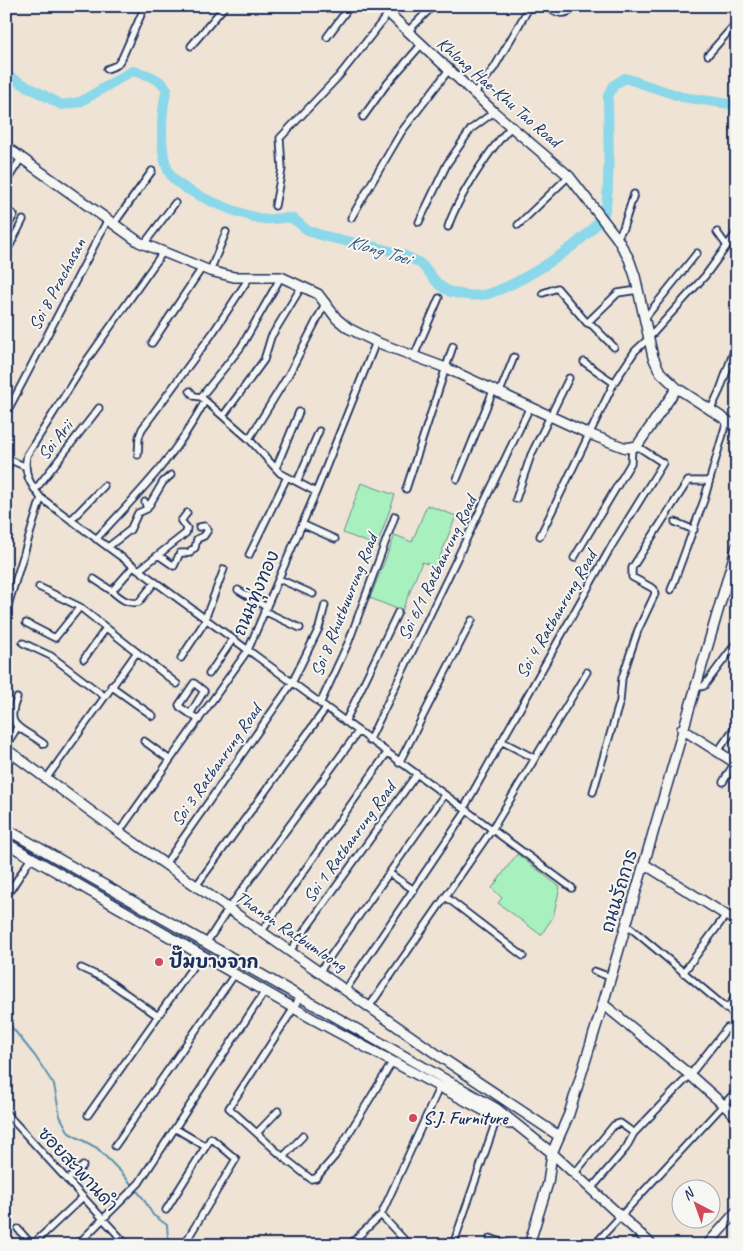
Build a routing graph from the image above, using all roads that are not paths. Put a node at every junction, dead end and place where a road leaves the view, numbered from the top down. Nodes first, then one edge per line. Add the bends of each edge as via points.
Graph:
1 (145, 6) edge
2 (225, 6) edge
3 (350, 6) edge
4 (381, 6) edge
5 (433, 6) edge
6 (530, 6) edge
7 (544, 6) edge
8 (576, 6) edge
9 (388, 14) junction
10 (737, 22) edge
11 (407, 32) junction
12 (327, 37) dead end
13 (421, 45) junction
14 (190, 46) dead end
15 (708, 55) dead end
16 (108, 69) dead end
17 (448, 71) junction
18 (474, 94) junction
19 (494, 112) junction
20 (363, 117) dead end
21 (512, 126) junction
22 (6, 147) edge
23 (22, 157) junction
24 (152, 170) dead end
25 (569, 176) junction
26 (6, 182) edge
27 (634, 194) dead end
28 (174, 203) dead end
29 (275, 206) dead end
30 (6, 209) edge
31 (351, 218) dead end
32 (23, 220) dead end
33 (419, 222) dead end
34 (110, 223) junction
35 (518, 225) dead end
36 (448, 227) dead end
37 (6, 229) edge
38 (226, 232) dead end
39 (717, 232) dead end
40 (737, 232) edge
41 (617, 238) junction
42 (144, 244) junction
43 (727, 246) junction
44 (6, 252) edge
45 (162, 252) junction
46 (697, 253) dead end
47 (206, 270) junction
48 (281, 277) junction
49 (249, 278) junction
50 (302, 286) junction
51 (638, 290) junction
52 (543, 292) dead end
53 (439, 298) dead end
54 (326, 302) junction
55 (645, 318) junction
56 (587, 323) junction
57 (648, 339) junction
58 (376, 342) junction
59 (737, 342) edge
60 (152, 343) dead end
61 (453, 346) dead end
62 (614, 347) dead end
63 (414, 356) junction
64 (514, 357) dead end
65 (584, 362) dead end
66 (446, 368) junction
67 (569, 378) dead end
68 (614, 383) junction
69 (677, 388) junction
70 (190, 391) dead end
71 (496, 392) junction
72 (203, 399) junction
73 (530, 407) junction
74 (99, 408) dead end
75 (710, 410) junction
76 (299, 412) dead end
77 (6, 414) edge
78 (550, 415) junction
79 (223, 416) junction
80 (727, 420) junction
81 (737, 427) edge
82 (319, 431) dead end
83 (589, 434) junction
84 (249, 439) junction
85 (635, 447) junction
86 (138, 455) dead end
87 (8, 459) edge
88 (24, 466) junction
89 (276, 468) junction
90 (6, 474) edge
91 (170, 475) dead end
92 (287, 477) junction
93 (457, 479) dead end
94 (708, 481) junction
95 (297, 482) junction
96 (104, 486) dead end
97 (406, 489) dead end
98 (35, 490) junction
99 (316, 492) junction
100 (41, 498) junction
101 (516, 499) dead end
102 (145, 502) dead end
103 (147, 509) junction
104 (187, 513) dead end
105 (395, 516) dead end
106 (70, 520) junction
107 (675, 522) dead end
108 (302, 524) junction
109 (199, 527) dead end
110 (694, 530) junction
111 (540, 536) dead end
112 (96, 539) junction
113 (335, 539) dead end
114 (737, 546) edge
115 (108, 547) junction
116 (249, 554) dead end
117 (158, 555) junction
118 (574, 558) dead end
119 (137, 568) junction
120 (224, 569) dead end
121 (94, 579) dead end
122 (279, 579) junction
123 (155, 582) junction
124 (39, 587) dead end
125 (238, 590) dead end
126 (671, 590) dead end
127 (112, 591) junction
128 (313, 594) dead end
129 (325, 605) dead end
130 (80, 607) junction
131 (265, 609) junction
132 (6, 612) edge
133 (398, 612) dead end
134 (205, 619) junction
135 (472, 620) dead end
136 (26, 623) dead end
137 (106, 628) junction
138 (300, 628) dead end
139 (233, 639) junction
140 (737, 642) edge
141 (23, 643) dead end
142 (248, 650) junction
143 (137, 652) junction
144 (181, 658) dead end
145 (84, 659) dead end
146 (587, 672) dead end
147 (208, 674) dead end
148 (292, 683) junction
149 (177, 684) dead end
150 (111, 686) junction
151 (694, 688) junction
152 (104, 696) junction
153 (17, 698) dead end
154 (323, 706) junction
155 (190, 714) junction
156 (153, 716) dead end
157 (198, 720) junction
158 (344, 722) junction
159 (737, 724) edge
160 (18, 726) junction
161 (682, 729) junction
162 (358, 732) junction
163 (144, 741) dead end
164 (370, 741) junction
165 (501, 741) junction
166 (44, 744) dead end
167 (6, 748) edge
168 (718, 751) junction
169 (387, 753) junction
170 (534, 758) junction
171 (170, 760) junction
172 (399, 763) junction
173 (736, 763) edge
174 (416, 775) junction
175 (46, 779) junction
176 (722, 782) dead end
177 (593, 792) dead end
178 (444, 795) junction
179 (465, 809) junction
180 (493, 828) junction
181 (6, 829) edge
182 (119, 832) junction
183 (6, 843) edge
184 (38, 848) junction
185 (31, 858) junction
186 (165, 864) junction
187 (644, 864) junction
188 (389, 873) junction
189 (196, 886) junction
190 (572, 888) dead end
191 (414, 890) junction
192 (6, 897) edge
193 (446, 897) junction
194 (228, 908) junction
195 (726, 915) junction
196 (737, 922) edge
197 (626, 924) junction
198 (262, 932) junction
199 (207, 942) junction
200 (290, 951) junction
201 (201, 954) junction
202 (523, 956) dead end
203 (81, 968) dead end
204 (320, 971) junction
205 (594, 971) dead end
206 (683, 973) junction
207 (235, 974) junction
208 (610, 977) junction
209 (346, 989) junction
210 (265, 992) junction
211 (300, 996) junction
212 (737, 996) edge
213 (603, 1004) junction
214 (369, 1007) junction
215 (294, 1008) junction
216 (726, 1009) junction
217 (158, 1016) junction
218 (737, 1017) edge
219 (728, 1028) dead end
220 (445, 1060) junction
221 (393, 1061) junction
222 (428, 1068) junction
223 (690, 1075) junction
224 (440, 1086) junction
225 (486, 1087) junction
226 (737, 1090) edge
227 (487, 1103) junction
228 (722, 1106) junction
229 (278, 1111) dead end
230 (6, 1113) edge
231 (88, 1115) dead end
232 (737, 1117) edge
233 (497, 1118) junction
234 (519, 1128) junction
235 (176, 1129) junction
236 (257, 1133) junction
237 (634, 1133) junction
238 (302, 1136) dead end
239 (559, 1136) junction
240 (115, 1146) dead end
241 (205, 1146) junction
242 (552, 1153) junction
243 (283, 1157) junction
244 (415, 1158) dead end
245 (406, 1161) junction
246 (84, 1166) dead end
247 (574, 1174) junction
248 (67, 1180) junction
249 (591, 1189) junction
250 (83, 1196) junction
251 (166, 1210) dead end
252 (737, 1210) edge
253 (381, 1215) junction
254 (620, 1216) junction
255 (105, 1220) junction
256 (18, 1229) dead end
257 (490, 1238) dead end
258 (185, 1243) dead end
259 (353, 1244) edge
260 (32, 1245) edge
261 (77, 1245) edge
262 (127, 1245) edge
263 (409, 1245) edge
264 (453, 1245) edge
265 (509, 1245) edge
266 (529, 1245) edge
267 (594, 1245) edge
268 (652, 1245) edge
269 (707, 1245) edge

1 - 16 street via 122,58
2 - 14 street
3 - 12 street
4 - 9 street, Khlong Hae-Khu Tao Road
5 - 11 street
6 - 18 street via 494,68
7 - 8 street via 564,14
9 - 11 street, Khlong Hae-Khu Tao Road
9 - 29 street via 339,76 280,138 282,168
10 - 15 street
11 - 13 street, Khlong Hae-Khu Tao Road
13 - 17 street, Khlong Hae-Khu Tao Road
13 - 20 street
17 - 18 street, Khlong Hae-Khu Tao Road
17 - 31 street via 402,131
18 - 19 street, Khlong Hae-Khu Tao Road
19 - 21 street, Khlong Hae-Khu Tao Road
19 - 33 street via 472,129 452,157
21 - 25 street, Khlong Hae-Khu Tao Road
21 - 36 street via 492,148 452,214
22 - 23 street
23 - 26 street
23 - 34 street
24 - 34 street, Soi 8 Prachasan
25 - 35 street
25 - 41 street, Khlong Hae-Khu Tao Road
27 - 41 street
28 - 42 street
30 - 37 street via 14,215
32 - 44 street
34 - 42 street
34 - 77 street, Soi 8 Prachasan
38 - 47 street
39 - 43 street
40 - 43 street
41 - 51 street, Khlong Hae-Khu Tao Road via 629,259
42 - 45 street
43 - 57 street via 705,276
45 - 47 street
45 - 88 street via 87,360 27,455
46 - 55 street
47 - 49 street
47 - 60 street
48 - 49 street
48 - 50 street
48 - 72 street via 241,347
49 - 86 street via 142,430
50 - 54 street
50 - 79 street via 271,336 264,360
51 - 55 street, Khlong Hae-Khu Tao Road
51 - 56 street via 618,293
52 - 56 street via 557,288
53 - 63 street
54 - 58 street via 337,319 348,328
54 - 84 street via 289,374
55 - 57 street, Khlong Hae-Khu Tao Road
56 - 62 street
57 - 68 street via 635,351
57 - 69 street, Khlong Hae-Khu Tao Road via 660,372
58 - 63 street
58 - 99 street, ถนนทุ่งทอง
59 - 75 street
61 - 66 street
63 - 66 street
64 - 71 street
65 - 68 street
66 - 71 street
66 - 97 street
67 - 78 street
68 - 83 street
69 - 75 street, Khlong Hae-Khu Tao Road
69 - 85 street
70 - 72 street
71 - 73 street
71 - 93 street
72 - 79 street
72 - 112 street via 190,428 164,465
73 - 78 street
73 - 164 street, Soi 6/1 Ratbanrung Road
74 - 98 street, Soi Arii
75 - 80 street, Khlong Hae-Khu Tao Road
76 - 89 street
78 - 83 street
78 - 101 street via 531,455
79 - 84 street
80 - 81 street, Khlong Hae-Khu Tao Road
80 - 94 street
82 - 95 street
83 - 85 street via 626,448
83 - 111 street
84 - 89 street
85 - 118 street via 630,463
85 - 165 street, Soi 4 Ratbanrung Road via 663,463
87 - 88 street
87 - 90 street
88 - 98 street via 29,483
89 - 92 street
91 - 103 street
92 - 95 street
92 - 116 street
94 - 110 street
94 - 177 street via 688,482 632,568 632,576 656,592 638,630 622,678 620,700
95 - 99 street
96 - 106 street
98 - 100 street
99 - 108 street, ถนนทุ่งทอง
100 - 106 street
100 - 132 street
102 - 103 street
103 - 115 street via 138,513 130,530
104 - 117 street via 181,521 187,528 186,533
105 - 154 street, Soi 8 Rhutbuwrung Road
106 - 112 street
107 - 110 street
108 - 113 street
108 - 122 street, ถนนทุ่งทอง
109 - 117 street via 205,526 208,530 197,539 196,548 190,553 180,553 174,566
110 - 126 street
112 - 115 street
114 - 151 street, ถนนรัถการ
115 - 119 street
117 - 119 street
119 - 123 street
119 - 127 street
120 - 134 street
121 - 127 street
122 - 128 street
122 - 131 street, ถนนทุ่งทอง
123 - 127 street via 134,604
123 - 134 street
124 - 130 street
125 - 131 street
129 - 148 street, Soi 3 Ratbanrung Road via 319,628
130 - 136 street via 55,638
130 - 137 street
131 - 138 street
131 - 142 street, ถนนทุ่งทอง
133 - 158 street
134 - 139 street
134 - 144 street
135 - 172 street
137 - 143 street
137 - 145 street
139 - 142 street
139 - 147 street
140 - 151 street via 704,686
141 - 152 street via 51,656
142 - 148 street
142 - 157 street, ถนนทุ่งทอง
143 - 149 street
143 - 150 street
146 - 170 street
148 - 154 street
148 - 186 street, Soi 3 Ratbanrung Road
150 - 152 street
150 - 156 street
151 - 161 street, ถนนรัถการ
152 - 175 street
153 - 160 street via 11,714
154 - 158 street
154 - 189 street, Soi 8 Rhutbuwrung Road
155 - 155 street via 179,704 194,683 204,691
155 - 157 street
157 - 171 street, ถนนทุ่งทอง
158 - 162 street
159 - 168 street
160 - 166 street
160 - 167 street
161 - 168 street
161 - 187 street, ถนนรัถการ
162 - 164 street
162 - 194 street
163 - 171 street
164 - 169 street
165 - 170 street
165 - 179 street, Soi 4 Ratbanrung Road
167 - 175 street, Thanon Ratbumloong
168 - 173 street
169 - 172 street
169 - 198 street
170 - 180 street
171 - 182 street, ถนนทุ่งทอง
172 - 174 street
173 - 176 street
174 - 178 street
174 - 200 street, Soi 1 Ratbanrung Road
175 - 182 street, Thanon Ratbumloong
178 - 179 street
178 - 188 street
179 - 180 street
179 - 191 street, Soi 4 Ratbanrung Road
180 - 190 street
180 - 193 street
181 - 184 street
182 - 186 street, Thanon Ratbumloong
183 - 185 street
184 - 185 street
184 - 199 street
185 - 192 street
185 - 201 street
186 - 189 street, Thanon Ratbumloong
187 - 195 street
187 - 197 street, ถนนรัถการ
188 - 191 street
188 - 204 street
189 - 194 street, Thanon Ratbumloong
191 - 209 street, Soi 4 Ratbanrung Road
193 - 202 street
193 - 214 street
194 - 198 street, Thanon Ratbumloong
194 - 199 street
195 - 196 street
195 - 206 street
197 - 206 street
197 - 208 street, ถนนรัถการ
198 - 200 street, Thanon Ratbumloong
199 - 211 street
200 - 204 street, Thanon Ratbumloong
201 - 207 street
201 - 217 street
203 - 217 street via 105,979
204 - 209 street, Thanon Ratbumloong
205 - 208 street
206 - 216 street
207 - 210 street
207 - 240 street
208 - 213 street, ถนนรัถการ
209 - 214 street, Thanon Ratbumloong
210 - 215 street
210 - 235 street
211 - 215 street
211 - 222 street
212 - 216 street
213 - 223 street
213 - 239 street, ถนนรัถการ via 569,1114
214 - 220 street, Thanon Ratbumloong
215 - 221 street
215 - 236 street via 229,1108
216 - 218 street
217 - 231 street
219 - 223 street
220 - 222 street
220 - 225 street, Thanon Ratbumloong
221 - 224 street
221 - 243 street via 335,1156 316,1178 311,1179
222 - 227 street
223 - 228 street
223 - 237 street
224 - 233 street
224 - 245 street
225 - 227 street
225 - 239 street, Thanon Ratbumloong
226 - 228 street
227 - 234 street
228 - 232 street
228 - 254 street
229 - 236 street
230 - 248 street, ซอยสะพานดำ
233 - 234 street
233 - 264 street
234 - 242 street
235 - 241 street
235 - 255 street via 139,1184
236 - 243 street
237 - 247 street via 620,1123 614,1125
237 - 249 street via 626,1148
238 - 243 street
239 - 242 street, ถนนรัถการ
241 - 251 street
241 - 258 street via 211,1138 236,1159
242 - 247 street
242 - 266 street, ถนนรัถการ via 548,1183
244 - 245 street
245 - 253 street
246 - 248 street
247 - 249 street
248 - 250 street, ซอยสะพานดำ
249 - 254 street
250 - 255 street, ซอยสะพานดำ
250 - 260 street
252 - 269 street
253 - 259 street
253 - 263 street
254 - 267 street
254 - 268 street
255 - 261 street
255 - 262 street, ซอยสะพานดำ
256 - 260 street
257 - 265 street

